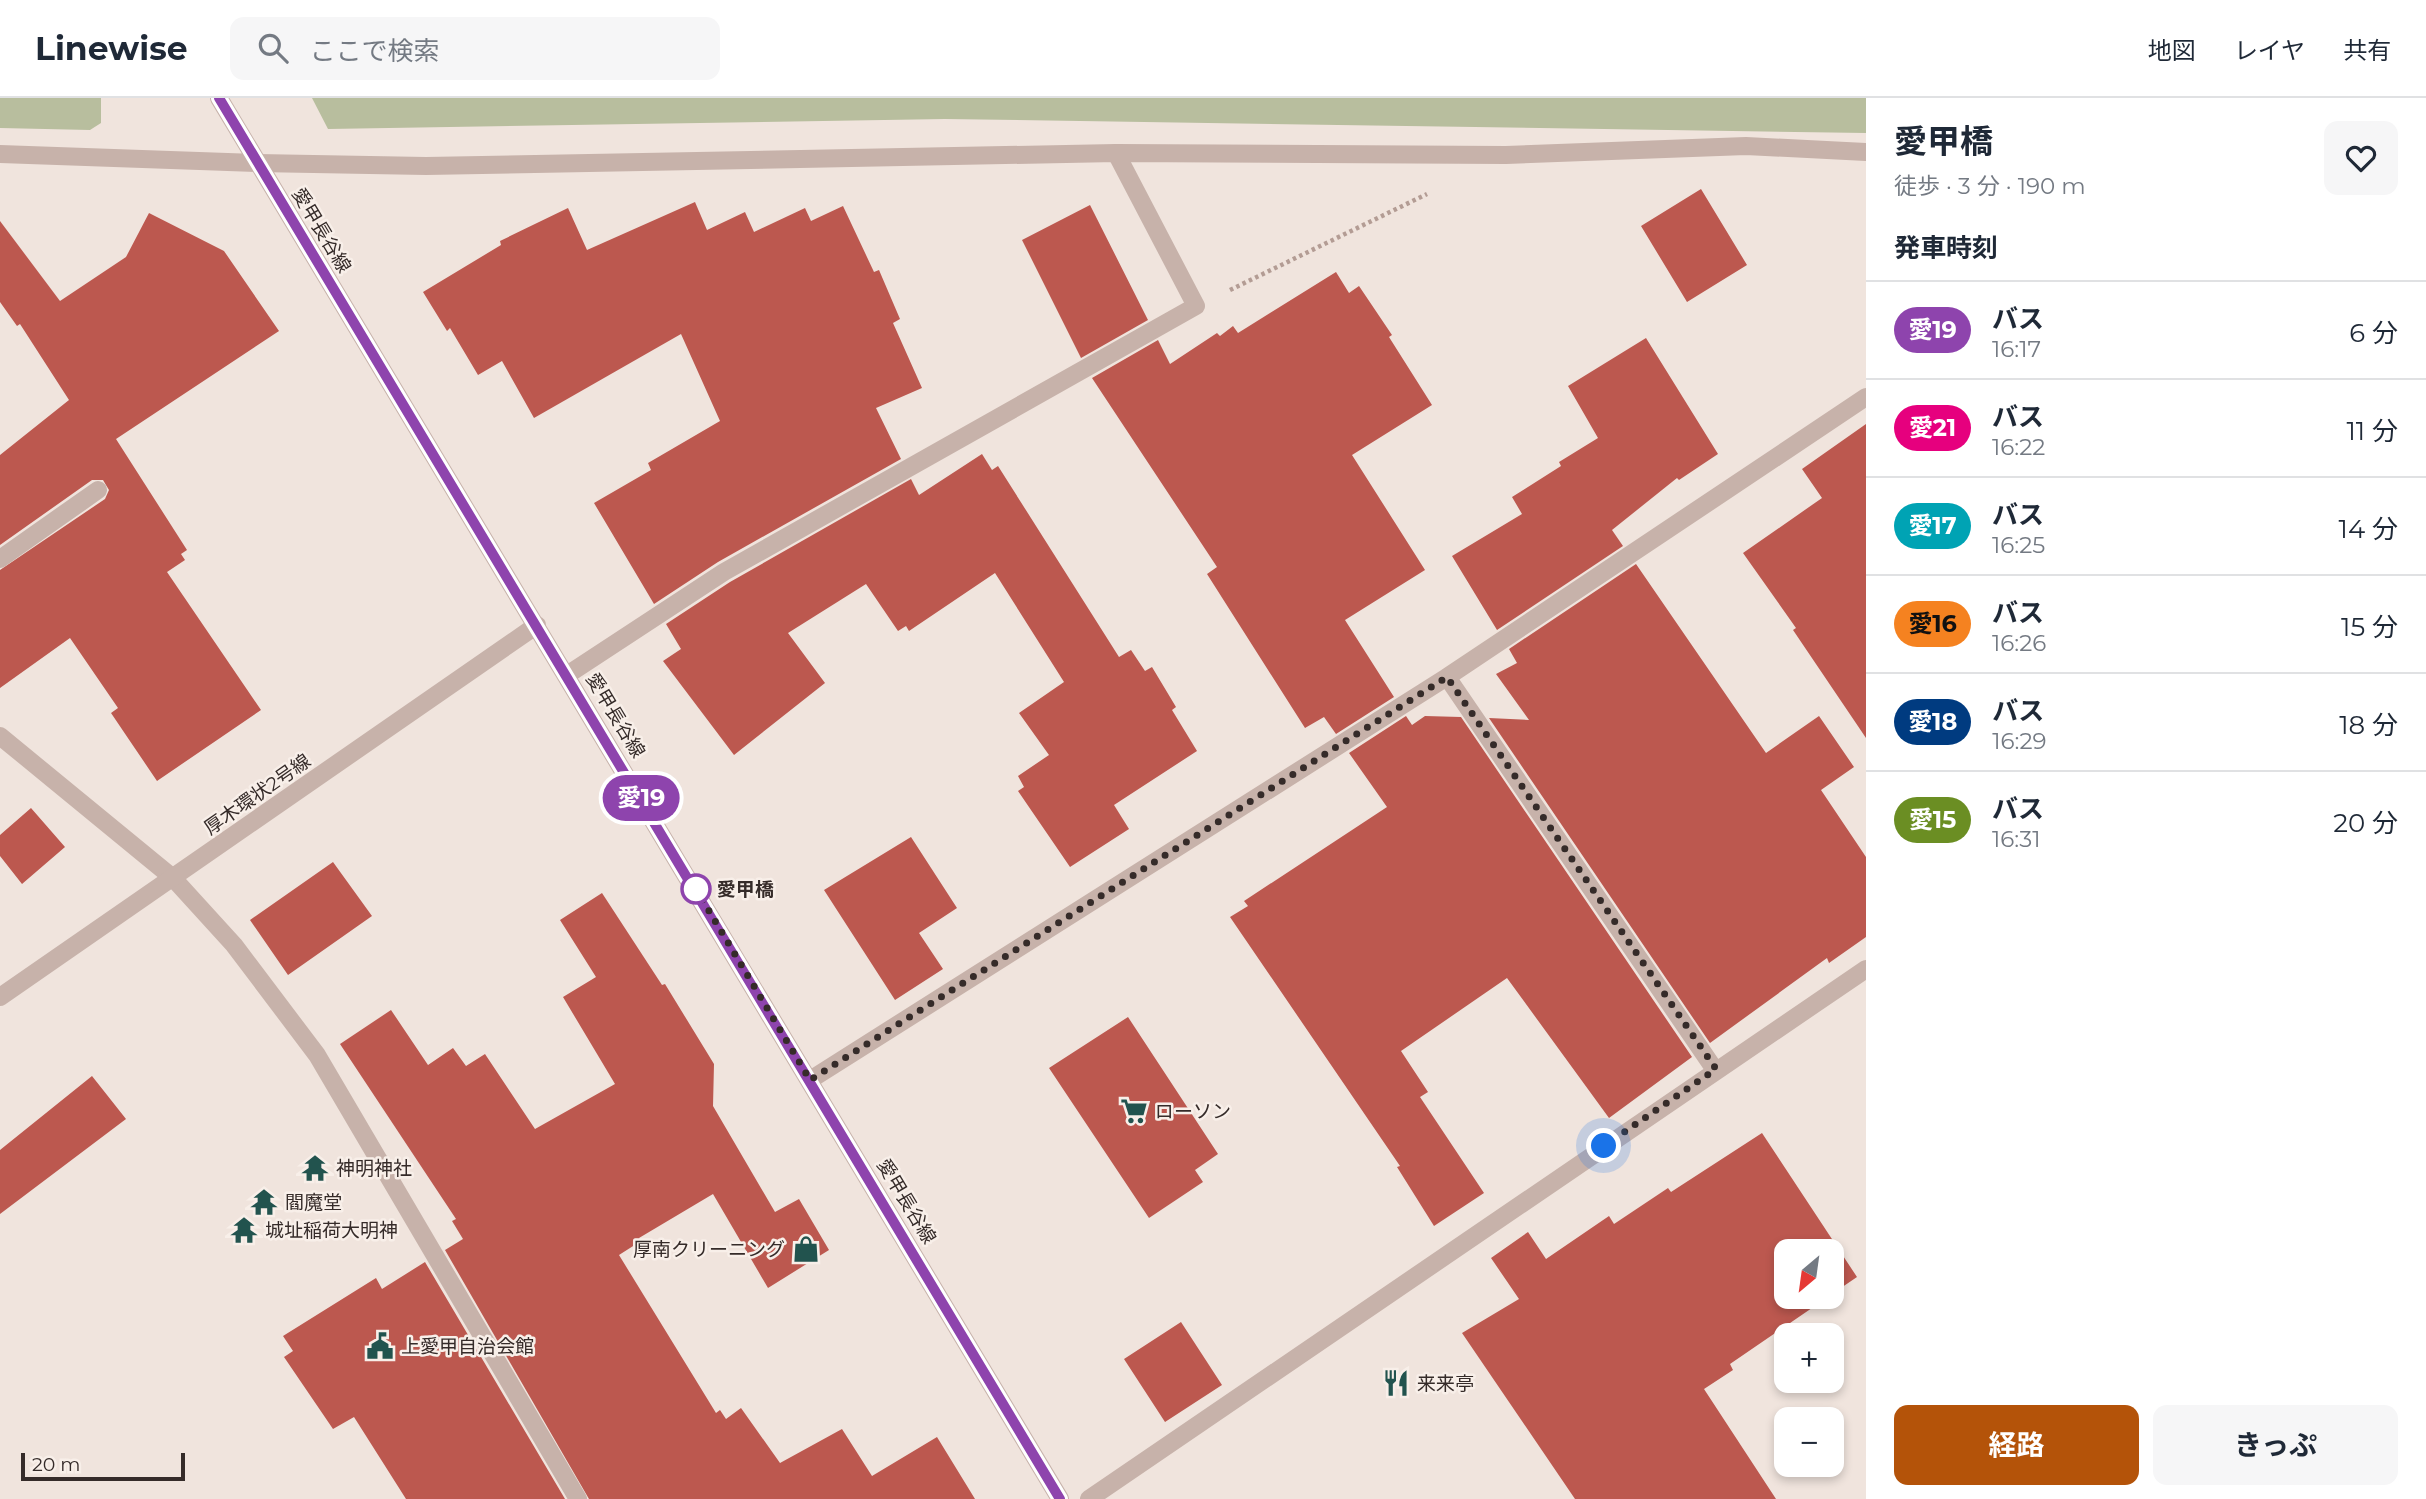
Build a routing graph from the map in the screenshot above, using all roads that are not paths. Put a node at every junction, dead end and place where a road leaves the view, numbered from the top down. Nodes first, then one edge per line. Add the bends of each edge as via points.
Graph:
1 (219, 98) edge
2 (1866, 152) edge
3 (1116, 153) junction
4 (0, 154) edge
5 (257, 163) junction
6 (1866, 397) edge
7 (98, 490) dead end
8 (0, 559) edge
9 (537, 625) junction
10 (567, 675) junction
11 (1447, 677) junction
12 (0, 736) edge
13 (173, 878) junction
14 (1866, 969) edge
15 (0, 997) edge
16 (1716, 1069) junction
17 (810, 1080) junction
18 (578, 1499) edge
19 (1060, 1499) edge
20 (1089, 1499) edge

1 - 5 street, 愛甲長谷線
2 - 3 street via 1746,146 1506,155
3 - 5 street via 400,166
3 - 10 street via 1196,306 724,572
4 - 5 street
5 - 9 street, 愛甲長谷線
6 - 11 street
7 - 8 street
9 - 10 street, 愛甲長谷線
9 - 13 street, 厚木環状2号線
10 - 17 street, 愛甲長谷線
11 - 16 street
11 - 17 street
12 - 13 street
13 - 15 street, 厚木環状2号線
13 - 18 street via 234,945 317,1055
14 - 16 street
16 - 20 street
17 - 19 street, 愛甲長谷線

